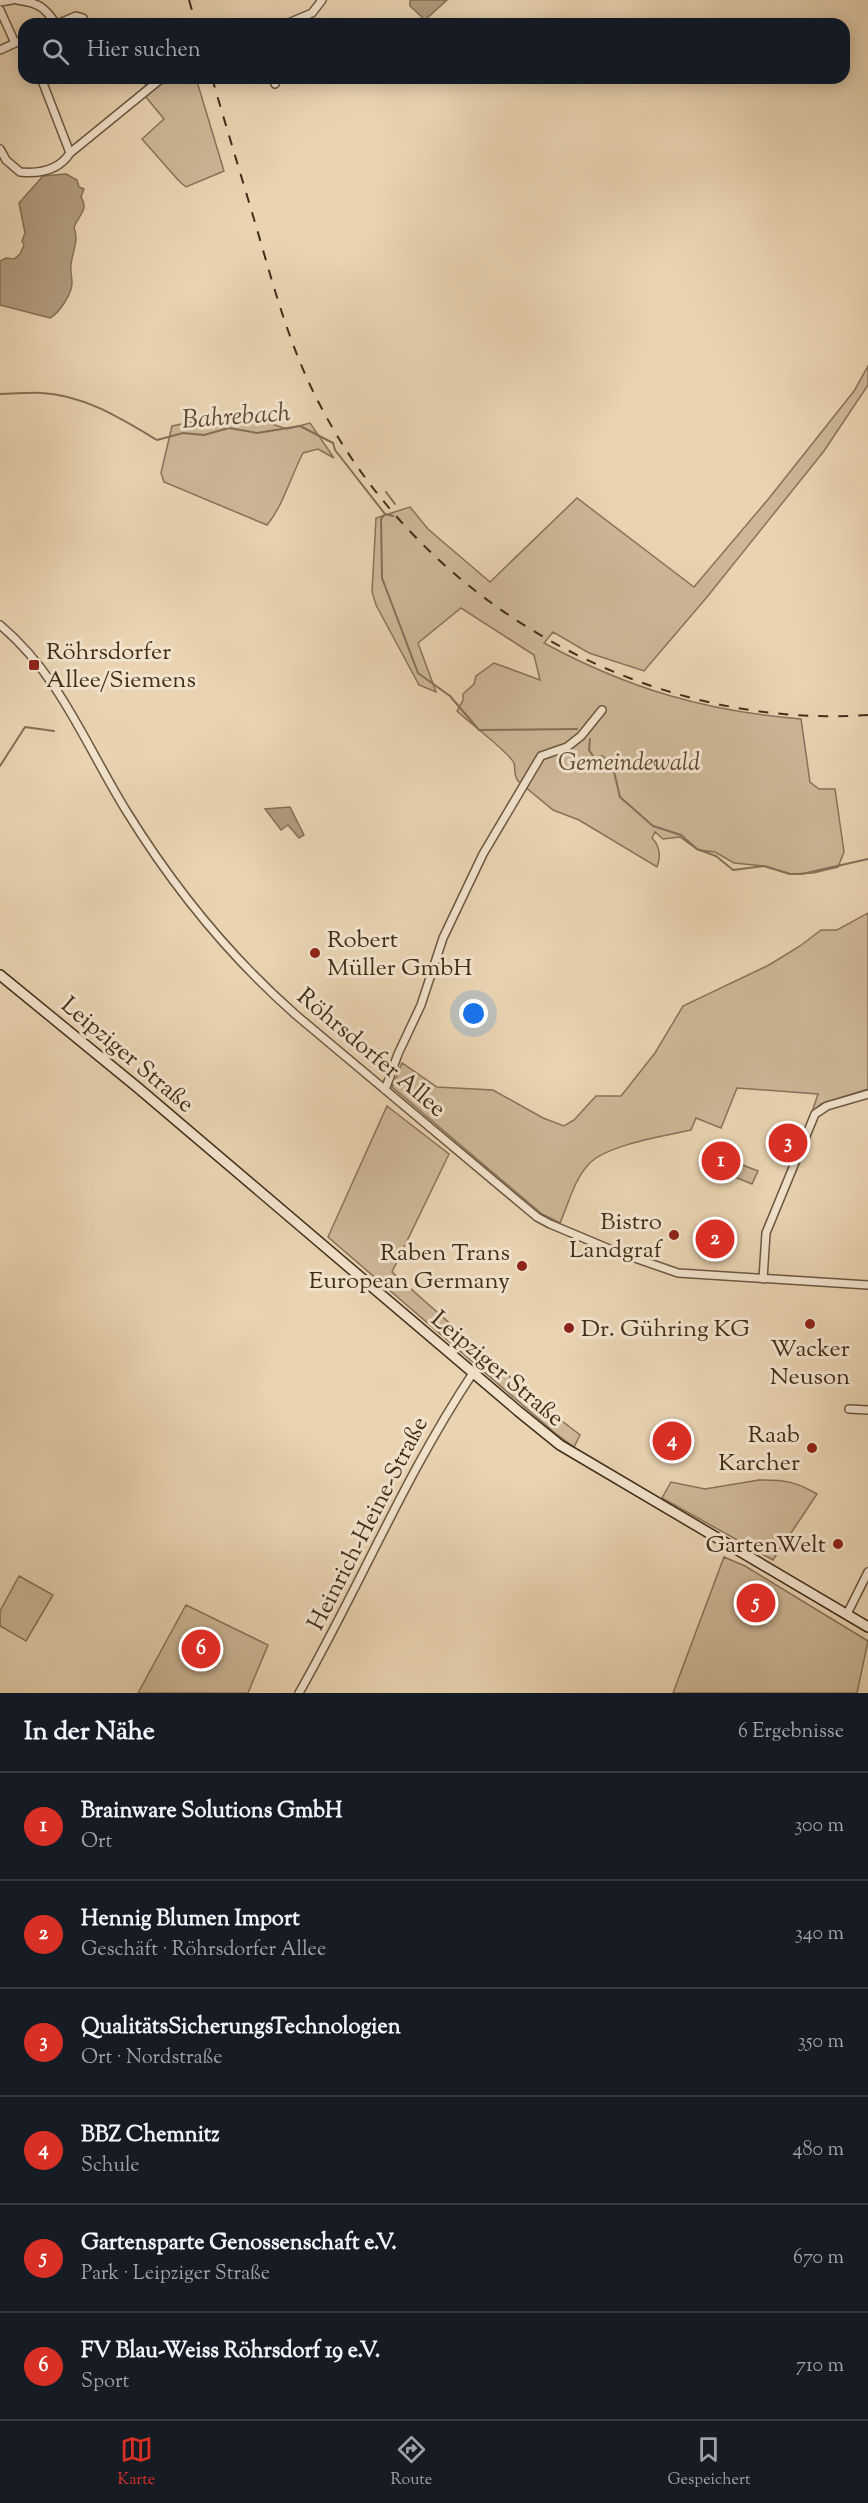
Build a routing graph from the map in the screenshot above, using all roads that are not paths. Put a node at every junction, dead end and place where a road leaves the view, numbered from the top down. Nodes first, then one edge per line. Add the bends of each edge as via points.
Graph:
1 (12, 0) edge
2 (17, 0) edge
3 (322, 0) edge
4 (0, 2) edge
5 (0, 10) edge
6 (52, 18) edge
7 (71, 18) edge
8 (83, 18) dead end
9 (300, 18) edge
10 (18, 42) edge
11 (15, 43) junction
12 (0, 50) edge
13 (43, 84) edge
14 (155, 84) edge
15 (0, 149) edge
16 (70, 153) junction
17 (3, 161) edge
18 (0, 625) edge
19 (602, 710) dead end
20 (0, 975) edge
21 (385, 1090) junction
22 (868, 1094) edge
23 (763, 1279) junction
24 (868, 1285) edge
25 (473, 1373) junction
26 (849, 1408) dead end
27 (868, 1410) edge
28 (868, 1572) edge
29 (847, 1614) junction
30 (868, 1627) edge
31 (298, 1693) edge

1 - 4 street
2 - 6 street via 46,9
3 - 9 street via 312,13
5 - 11 street
7 - 8 street
10 - 11 street
11 - 12 street
13 - 16 street
14 - 16 street
15 - 17 street
16 - 17 street via 54,169 20,172
18 - 21 street, Röhrsdorfer Allee via 53,683 143,837 221,941 274,996
19 - 21 street via 567,747 541,756 483,854 443,938 422,1005
20 - 25 main road, Leipziger Straße
21 - 23 street, Röhrsdorfer Allee via 550,1224 666,1270
22 - 23 street via 827,1106 815,1114 766,1233
23 - 24 street, Röhrsdorfer Allee
25 - 29 main road, Leipziger Straße via 560,1445
25 - 31 street, Heinrich-Heine-Straße via 414,1469 329,1641
26 - 27 street
28 - 29 street
29 - 30 main road, Leipziger Straße

